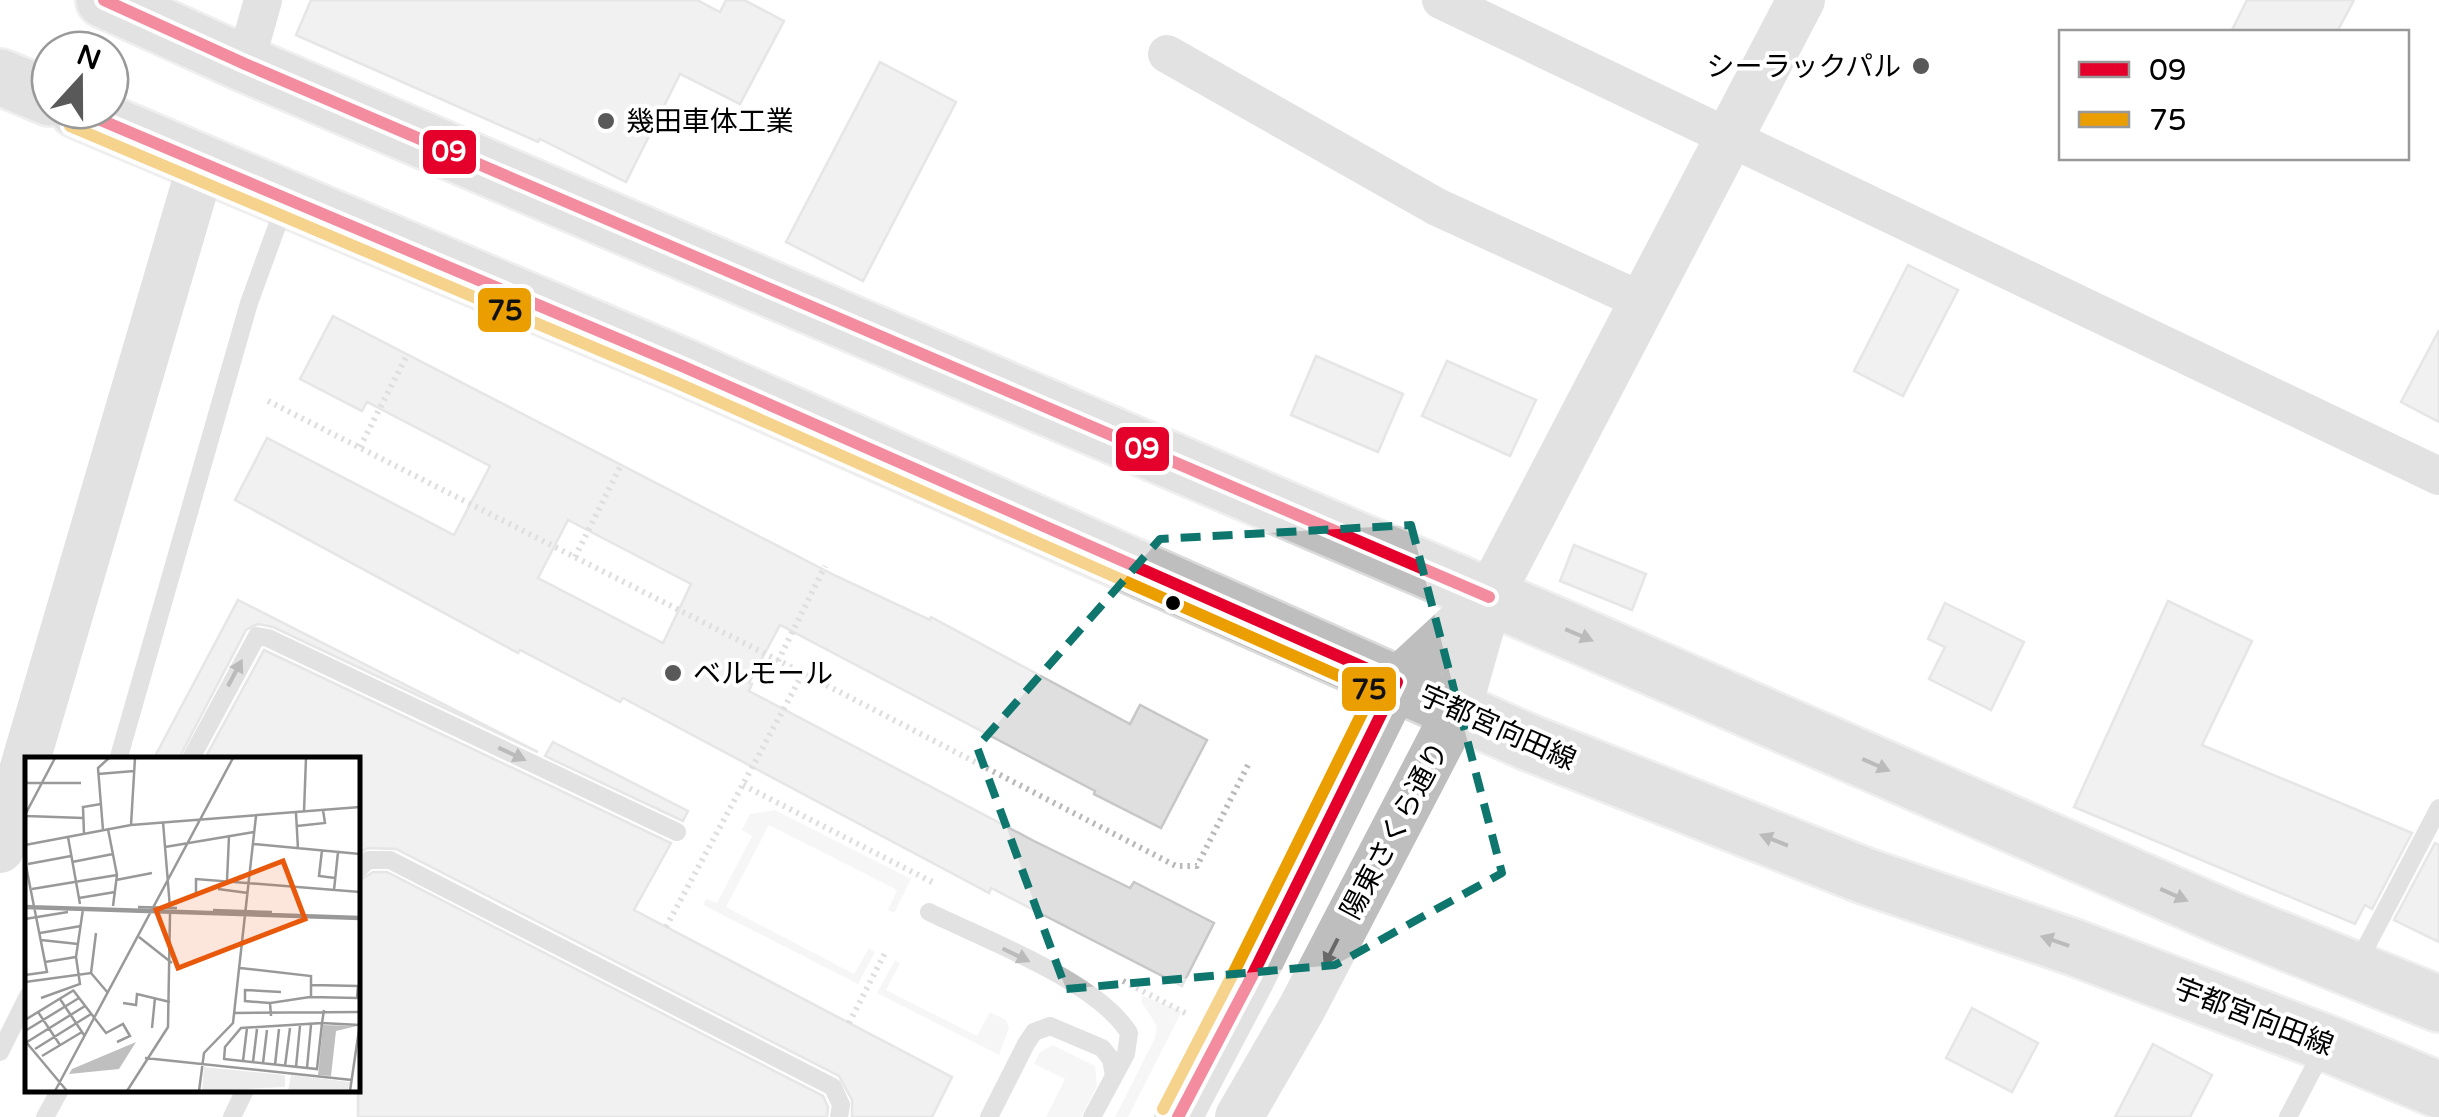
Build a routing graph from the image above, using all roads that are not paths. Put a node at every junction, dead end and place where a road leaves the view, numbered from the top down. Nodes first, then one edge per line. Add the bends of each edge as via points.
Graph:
1 (104, 0) edge
2 (263, 0) edge
3 (1440, 0) edge
4 (1801, 0) edge
5 (1166, 54) dead end
6 (245, 64) junction
7 (0, 77) edge
8 (30, 90) edge
9 (123, 130) edge
10 (1731, 138) junction
11 (206, 166) junction
12 (287, 199) junction
13 (1644, 302) junction
14 (2439, 476) edge
15 (1489, 597) junction
16 (1397, 682) junction
17 (1457, 710) junction
18 (27, 757) edge
19 (119, 757) edge
20 (192, 757) edge
21 (25, 764) edge
22 (2439, 808) edge
23 (676, 832) dead end
24 (0, 849) edge
25 (360, 868) edge
26 (929, 912) dead end
27 (2358, 974) junction
28 (25, 1002) edge
29 (2439, 1004) edge
30 (2326, 1043) junction
31 (0, 1052) edge
32 (1114, 1076) junction
33 (2439, 1090) edge
34 (59, 1092) edge
35 (244, 1092) edge
36 (45, 1117) edge
37 (232, 1117) edge
38 (839, 1117) edge
39 (989, 1117) edge
40 (1092, 1117) edge
41 (1178, 1117) edge
42 (1239, 1117) edge
43 (2288, 1117) edge

1 - 6 main road
2 - 6 street
3 - 10 street
4 - 10 street
5 - 13 street via 1436,207
6 - 15 main road
7 - 8 main road
9 - 11 main road, 宇都宮向田線
10 - 13 street
10 - 14 street
11 - 12 main road, 宇都宮向田線
11 - 18 street via 194,188
12 - 16 main road, 宇都宮向田線
12 - 19 lane via 249,302
13 - 15 street
15 - 16 street
15 - 17 street, 陽東さくら通り
15 -> 27 main road
16 - 17 main road, 宇都宮向田線
16 - 41 street
30 -> 17 main road, 宇都宮向田線 via 1865,876
17 -> 42 street, 陽東さくら通り
20 -> 23 lane via 257,636
21 - 24 street
22 - 27 lane
25 - 38 lane via 368,860 390,860 833,1086
26 -> 32 lane via 1073,983 1118,1014 1130,1033
27 - 29 main road
28 - 31 lane
30 - 33 main road, 宇都宮向田線
30 - 43 lane
32 - 39 lane via 1102,1048 1050,1026 1034,1032
32 - 40 lane
34 - 36 lane
35 - 37 lane

